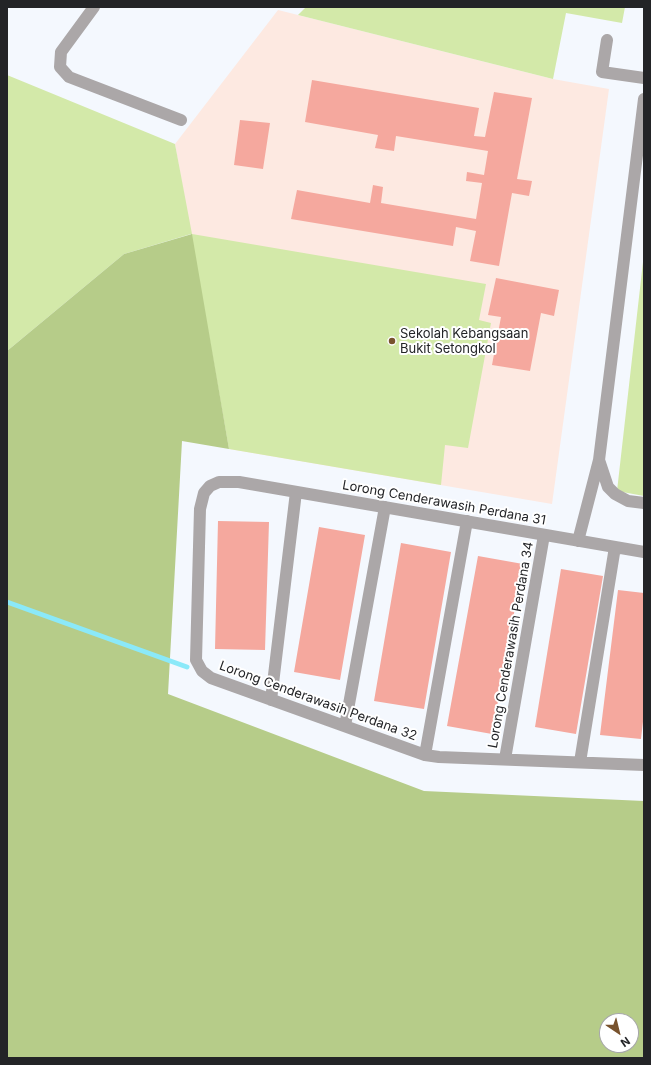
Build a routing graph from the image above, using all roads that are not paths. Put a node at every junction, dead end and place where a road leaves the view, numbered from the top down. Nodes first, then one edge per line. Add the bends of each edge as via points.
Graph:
1 (94, 7) edge
2 (607, 40) dead end
3 (644, 78) edge
4 (644, 99) edge
5 (181, 120) dead end
6 (599, 460) junction
7 (239, 482) joint
8 (296, 492) junction
9 (644, 503) edge
10 (385, 507) junction
11 (466, 521) junction
12 (544, 535) junction
13 (578, 541) junction
14 (615, 547) junction
15 (644, 552) edge
16 (271, 700) junction
17 (345, 726) junction
18 (425, 755) junction
19 (505, 759) junction
20 (580, 762) junction
21 (644, 765) edge

1 - 5 street via 61,52 60,67 69,77
2 - 3 street via 602,72
4 - 6 street
6 - 9 street via 608,487 615,494
6 - 13 street
7 - 8 street, Lorong Cenderawasih Perdana 31
7 - 16 street, Lorong Cenderawasih Perdana 32 via 220,482 210,486 202,499 196,660 202,671 211,678
8 - 10 street, Lorong Cenderawasih Perdana 31
8 - 16 street
10 - 11 street, Lorong Cenderawasih Perdana 31
10 - 17 street
11 - 12 street, Lorong Cenderawasih Perdana 31
11 - 18 street
12 - 13 street, Lorong Cenderawasih Perdana 31
12 - 19 street, Lorong Cenderawasih Perdana 34
13 - 14 street, Lorong Cenderawasih Perdana 31
14 - 15 street, Lorong Cenderawasih Perdana 31
14 - 20 street
16 - 17 street, Lorong Cenderawasih Perdana 32
17 - 18 street, Lorong Cenderawasih Perdana 32
18 - 19 street, Lorong Cenderawasih Perdana 32
19 - 20 street, Lorong Cenderawasih Perdana 32
20 - 21 street, Lorong Cenderawasih Perdana 32

